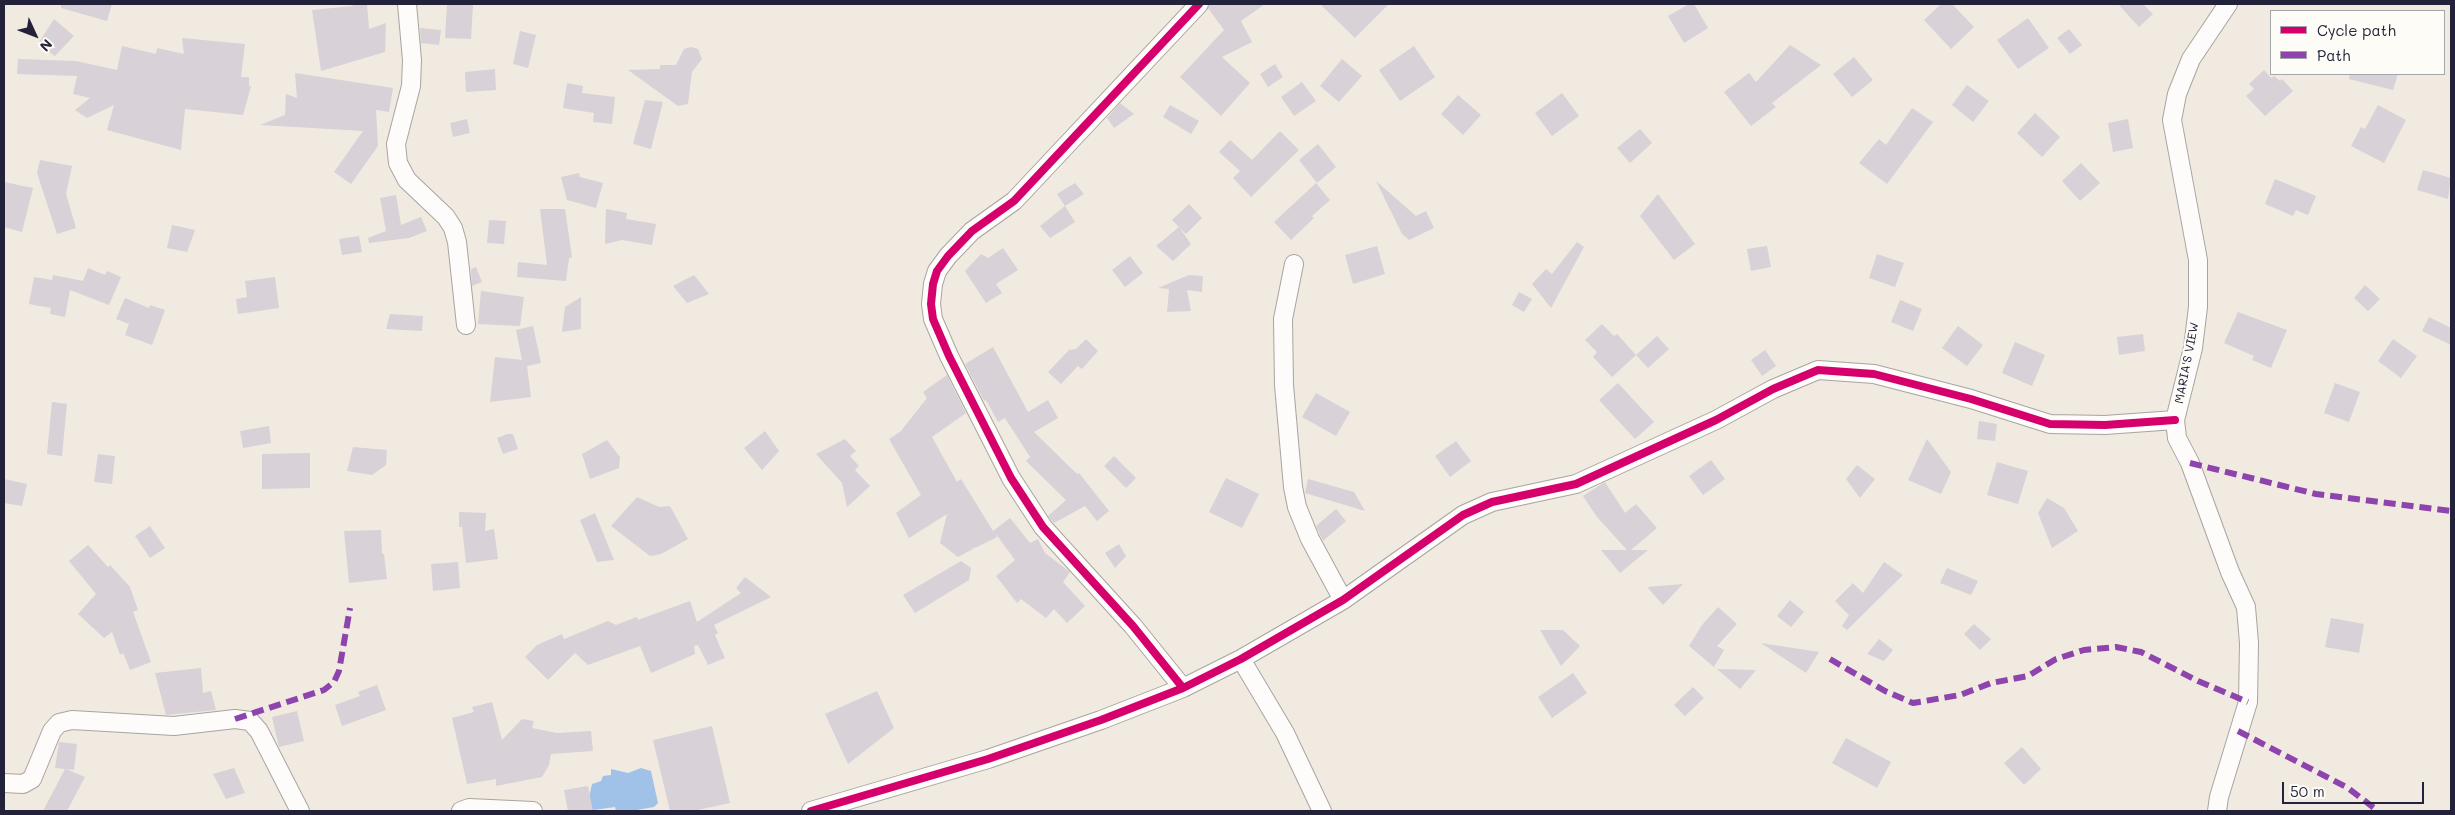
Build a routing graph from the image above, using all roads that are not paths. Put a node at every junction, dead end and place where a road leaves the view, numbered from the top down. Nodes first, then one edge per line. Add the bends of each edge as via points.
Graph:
1 (407, 4) edge
2 (1199, 4) edge
3 (2228, 4) edge
4 (1294, 264) dead end
5 (466, 325) dead end
6 (2176, 420) junction
7 (1342, 600) junction
8 (1241, 659) junction
9 (1183, 688) junction
10 (4, 783) edge
11 (300, 811) edge
12 (461, 811) edge
13 (533, 811) edge
14 (811, 811) edge
15 (1322, 811) edge
16 (2217, 811) edge

1 - 5 street via 411,86 396,144 398,163 407,180 453,228
2 - 9 street via 1014,201 972,231 948,256 937,271 931,304 949,356 1011,478 1043,527 1133,626
3 - 6 street, MARIA'S VIEW via 2190,59 2177,94 2172,120 2198,260 2198,307 2193,348
4 - 7 street via 1283,319 1284,385 1293,487 1310,539
6 - 7 street via 2105,425 2050,424 1874,374 1818,370 1576,484 1492,502 1463,515
6 - 16 street, MARIA'S VIEW via 2177,438 2190,463 2230,572 2246,606 2248,702
7 - 8 street
8 - 9 street
8 - 15 street via 1285,733
9 - 14 street via 988,759
10 - 11 street via 23,784 32,779 44,747 59,722 174,726 236,719 250,721 259,731
12 - 13 street via 469,808

